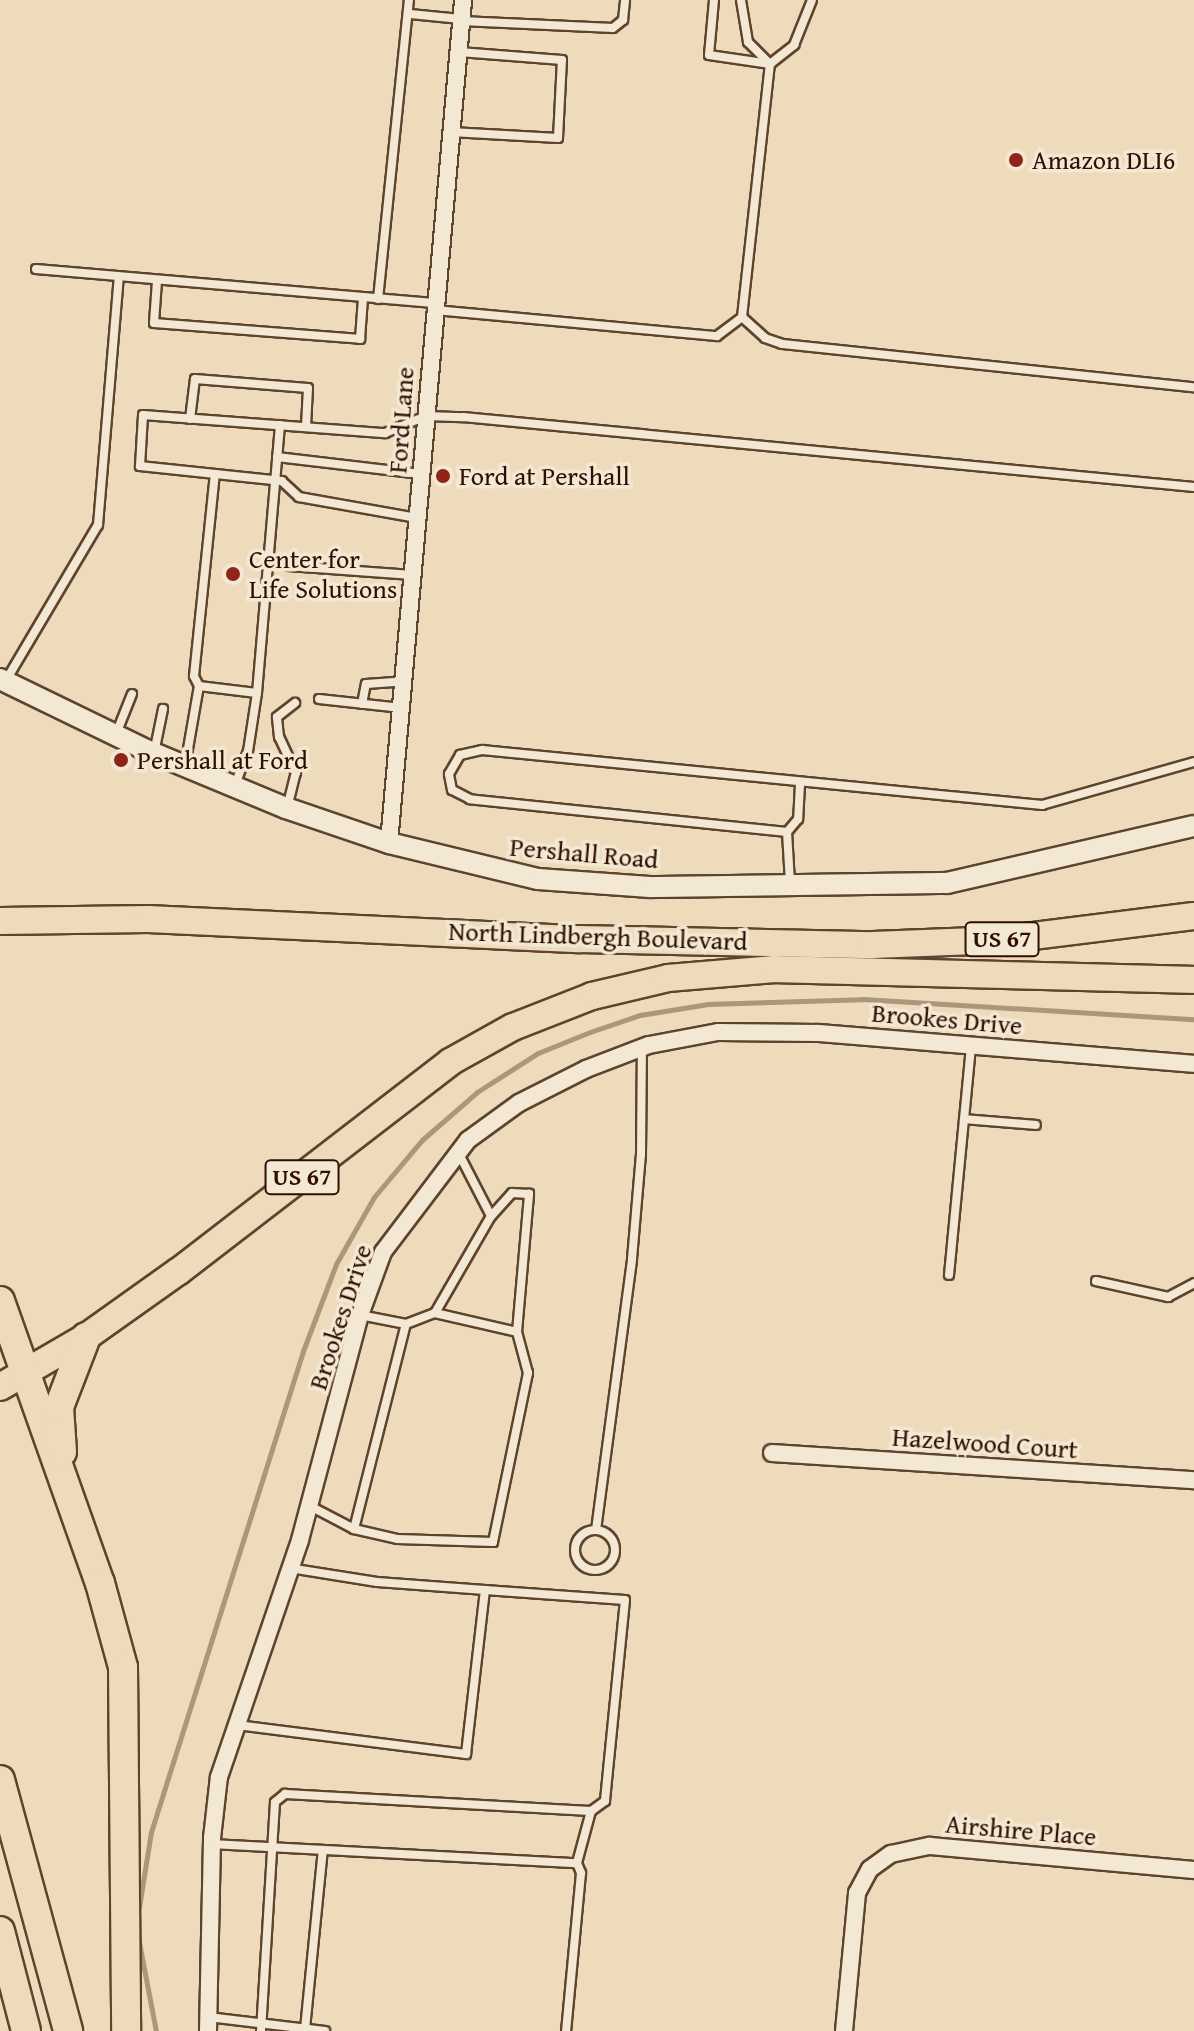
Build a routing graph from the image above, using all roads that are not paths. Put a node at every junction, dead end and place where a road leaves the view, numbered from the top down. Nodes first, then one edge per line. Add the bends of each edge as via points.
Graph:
1 (409, 0) edge
2 (463, 0) edge
3 (625, 0) edge
4 (714, 0) edge
5 (741, 0) edge
6 (812, 0) edge
7 (410, 14) junction
8 (461, 20) junction
9 (458, 52) junction
10 (770, 64) junction
11 (450, 132) junction
12 (36, 269) dead end
13 (119, 277) junction
14 (157, 281) junction
15 (363, 298) junction
16 (378, 299) junction
17 (434, 307) junction
18 (742, 317) junction
19 (1194, 387) edge
20 (426, 416) junction
21 (190, 419) junction
22 (280, 425) junction
23 (306, 427) junction
24 (277, 457) junction
25 (215, 474) junction
26 (421, 474) junction
27 (274, 480) junction
28 (1194, 487) edge
29 (418, 518) junction
30 (289, 566) dead end
31 (412, 575) junction
32 (2, 681) edge
33 (406, 681) junction
34 (199, 686) junction
35 (257, 693) junction
36 (132, 694) dead end
37 (319, 699) dead end
38 (295, 703) dead end
39 (362, 704) junction
40 (404, 708) junction
41 (163, 709) dead end
42 (115, 736) junction
43 (153, 753) junction
44 (1194, 762) edge
45 (185, 766) junction
46 (800, 784) junction
47 (235, 787) junction
48 (286, 808) junction
49 (1194, 826) edge
50 (787, 832) junction
51 (389, 843) junction
52 (790, 886) junction
53 (1194, 916) edge
54 (0, 921) edge
55 (1194, 980) edge
56 (971, 1045) junction
57 (642, 1048) junction
58 (1194, 1064) edge
59 (964, 1119) junction
60 (1036, 1125) dead end
61 (458, 1152) junction
62 (491, 1216) junction
63 (949, 1275) dead end
64 (1096, 1281) dead end
65 (1194, 1283) edge
66 (0, 1301) edge
67 (435, 1313) junction
68 (360, 1315) junction
69 (406, 1324) junction
70 (517, 1332) junction
71 (86, 1337) junction
72 (11, 1382) edge
73 (772, 1453) dead end
74 (1194, 1480) edge
75 (309, 1506) junction
76 (72, 1508) junction
77 (354, 1529) junction
78 (596, 1530) junction
79 (290, 1568) junction
80 (485, 1590) junction
81 (237, 1725) junction
82 (0, 1780) edge
83 (591, 1811) junction
84 (211, 1844) junction
85 (270, 1847) junction
86 (323, 1850) junction
87 (577, 1863) junction
88 (1194, 1870) edge
89 (0, 1931) edge
90 (208, 2024) edge
91 (260, 2027) edge
92 (305, 2029) junction
93 (26, 2031) edge
94 (68, 2031) edge
95 (126, 2031) edge
96 (325, 2031) edge
97 (566, 2031) edge
98 (844, 2031) edge

1 - 7 lane
2 - 8 street, Ford Lane
3 - 8 lane via 623,20 613,28
4 - 10 lane via 709,55
5 - 10 lane via 748,42
6 - 10 lane via 794,45
7 - 8 lane
7 - 16 lane
8 - 9 street, Ford Lane
9 - 11 street, Ford Lane
9 - 11 lane via 562,60 558,138
10 - 18 lane
11 - 17 street, Ford Lane
12 - 13 lane
13 - 14 lane
13 - 32 lane via 98,525
14 - 15 lane
14 - 15 lane via 154,323 360,339
15 - 16 lane
16 - 17 lane
17 - 18 lane via 717,336
17 - 20 street, Ford Lane
18 - 19 lane via 765,338 786,344
20 - 23 lane via 385,433
20 - 26 street, Ford Lane
20 - 28 lane
21 - 22 lane
21 - 23 lane via 195,379 308,388
21 - 25 lane via 143,415 140,466
22 - 23 lane
22 - 24 lane
24 - 26 lane
24 - 27 lane
25 - 27 lane
25 - 34 lane via 194,676
26 - 29 street, Ford Lane
27 - 29 lane via 299,497
27 - 35 lane
29 - 31 street, Ford Lane
30 - 31 lane
31 - 33 street, Ford Lane
32 - 42 street, Pershall Road
33 - 39 lane via 366,684
33 - 40 street, Ford Lane
34 - 35 lane
34 - 45 lane
35 - 47 lane via 248,751
36 - 42 lane
37 - 39 lane
38 - 48 lane via 277,717 279,737 296,773
39 - 40 lane
40 - 51 street, Ford Lane
41 - 43 lane
42 - 43 street, Pershall Road
43 - 45 street, Pershall Road
44 - 46 lane via 1042,805
45 - 47 street, Pershall Road
46 - 50 lane via 798,819
46 - 50 lane via 482,750 460,755 449,774 452,790 470,799
47 - 48 street, Pershall Road
48 - 51 street, Pershall Road
49 - 52 street, Pershall Road via 947,883
50 - 52 lane
51 - 52 street, Pershall Road via 538,879 650,887
53 - 54 highway, North Lindbergh Boulevard / US 67 via 1001,940 873,945 579,939 148,919
55 - 71 highway, North Lindbergh Boulevard / US 67 via 775,969 668,978 592,996 513,1027 450,1062
56 - 57 street, Brookes Drive via 818,1033 718,1032
56 - 58 street, Brookes Drive
56 - 59 lane
57 - 61 street, Brookes Drive via 519,1103
57 - 78 lane via 641,1155 632,1259
59 - 60 lane
59 - 63 lane
61 - 62 lane
61 - 68 street, Brookes Drive via 383,1252
62 - 67 lane
62 - 70 lane via 512,1193 529,1194
64 - 65 lane via 1168,1297
66 - 72 highway
67 - 69 lane
67 - 70 lane
68 - 69 lane
68 - 75 street, Brookes Drive
69 - 77 lane
70 - 77 lane via 528,1373 493,1542 397,1539
71 - 72 highway, North Lindbergh Boulevard / US 67
71 - 76 highway via 59,1407
72 - 76 highway
73 - 74 street, Hazelwood Court
75 - 77 lane
75 - 79 street, Brookes Drive
76 - 95 highway via 123,1667
78 - 78 lane via 612,1539 614,1552 604,1567 591,1569 576,1557 576,1544 583,1533
79 - 80 lane via 377,1582
79 - 81 street, Brookes Drive
80 - 81 lane via 466,1754
80 - 83 lane via 625,1600 605,1801
81 - 84 street, Brookes Drive via 219,1777
82 - 94 highway
83 - 85 lane via 285,1794 275,1802
83 - 87 lane
84 - 85 lane
84 - 90 street, Brookes Drive
85 - 86 lane
85 - 91 lane
86 - 87 lane
86 - 92 lane
87 - 97 lane via 581,1873
88 - 98 street, Airshire Place via 930,1846 891,1854 870,1869 857,1893
89 - 93 highway
90 - 91 lane
91 - 92 lane
92 - 96 lane

